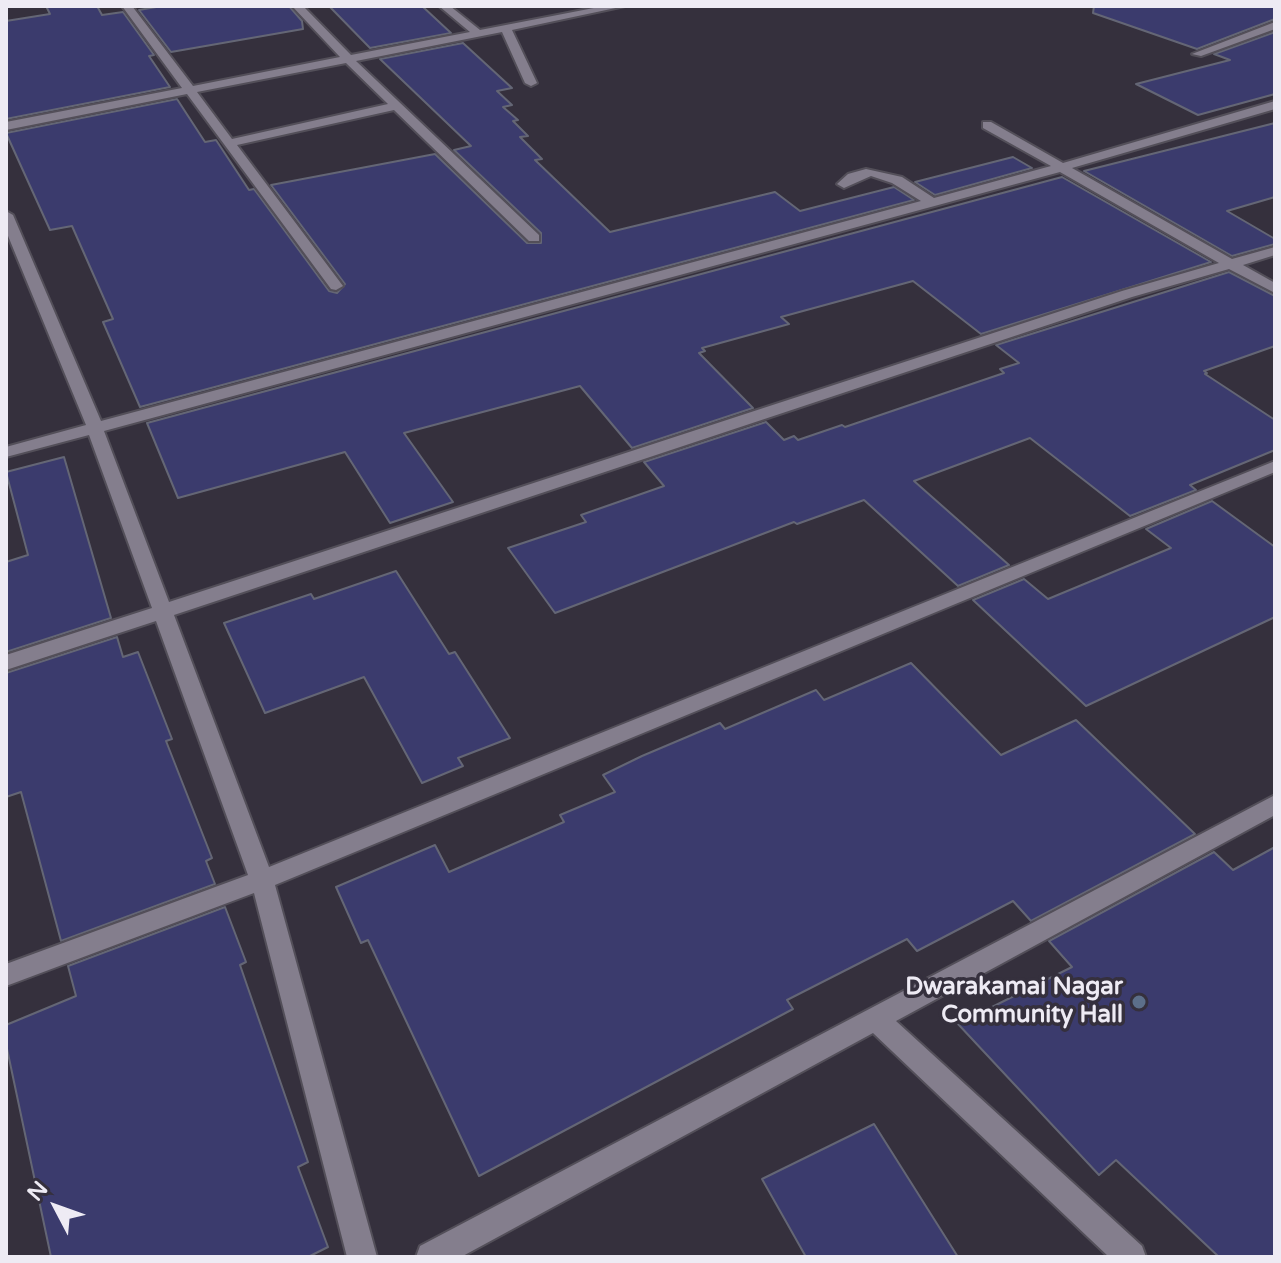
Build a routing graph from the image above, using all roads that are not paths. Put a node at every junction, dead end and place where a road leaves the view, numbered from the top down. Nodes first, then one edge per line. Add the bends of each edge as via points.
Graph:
1 (127, 6) edge
2 (297, 6) edge
3 (444, 6) edge
4 (620, 6) edge
5 (1275, 25) edge
6 (506, 29) junction
7 (477, 33) junction
8 (1197, 54) dead end
9 (347, 58) junction
10 (531, 83) dead end
11 (191, 91) junction
12 (1275, 105) edge
13 (397, 106) junction
14 (987, 125) dead end
15 (6, 126) edge
16 (230, 143) junction
17 (1063, 167) junction
18 (844, 184) dead end
19 (932, 202) junction
20 (6, 215) edge
21 (534, 238) dead end
22 (1275, 251) edge
23 (1235, 265) junction
24 (336, 286) dead end
25 (1275, 289) edge
26 (95, 428) junction
27 (6, 452) edge
28 (1275, 466) edge
29 (163, 609) junction
30 (6, 663) edge
31 (1275, 804) edge
32 (262, 880) junction
33 (6, 975) edge
34 (877, 1020) junction
35 (362, 1257) edge
36 (431, 1257) edge
37 (1131, 1257) edge

1 - 11 street
2 - 9 street
3 - 7 street
4 - 6 street
5 - 8 street
6 - 7 street
6 - 10 street
7 - 9 street
9 - 11 street
9 - 13 street
11 - 15 street
11 - 16 street
12 - 17 street
13 - 16 street
13 - 21 street
14 - 17 street
16 - 24 street
17 - 19 street
17 - 23 street
18 - 19 street via 871,172 897,180
19 - 26 street
20 - 26 street
22 - 23 street
23 - 25 street
23 - 29 street via 1127,294
26 - 27 street
26 - 29 street
28 - 32 street
29 - 30 street
29 - 32 street
31 - 34 street
32 - 33 street
32 - 35 street
34 - 36 street
34 - 37 street

